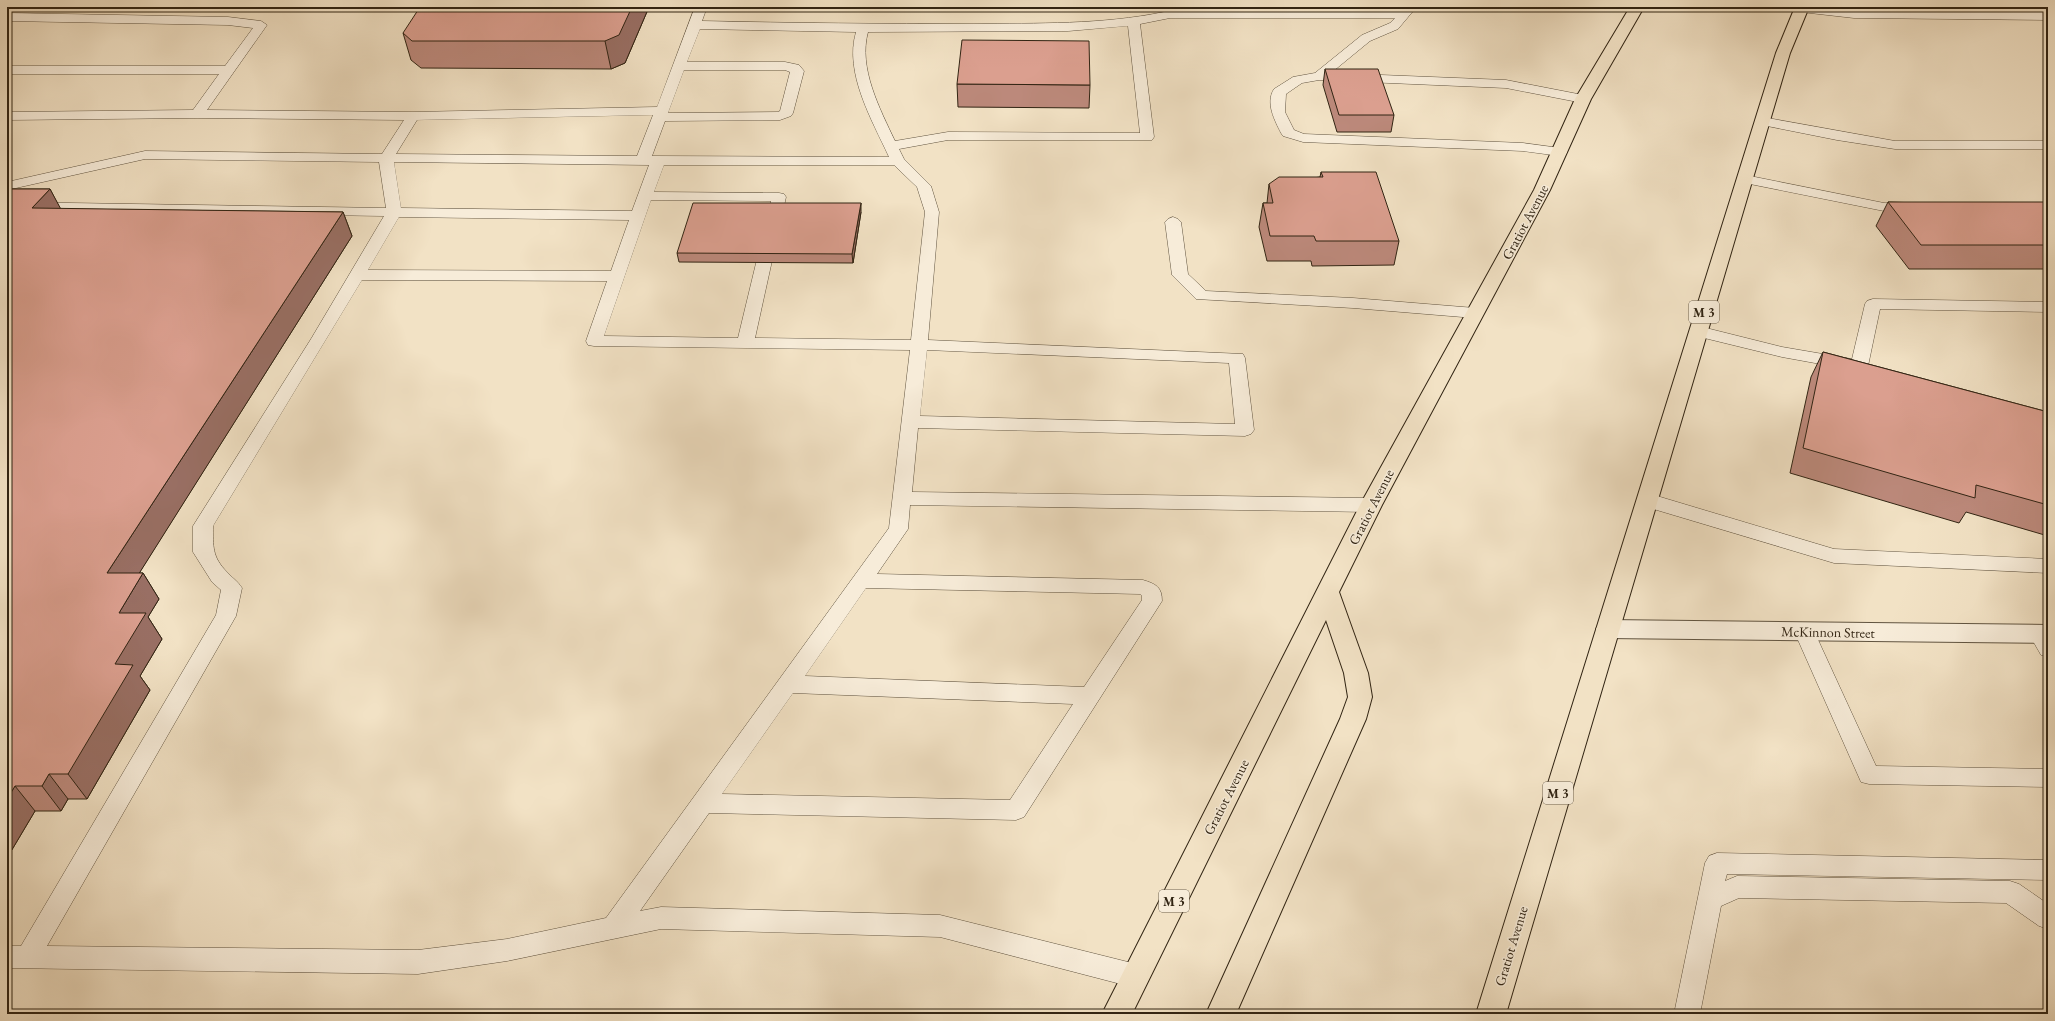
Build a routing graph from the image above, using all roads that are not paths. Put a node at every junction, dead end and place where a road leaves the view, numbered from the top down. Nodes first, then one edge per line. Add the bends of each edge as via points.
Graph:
1 (224, 7) edge
2 (701, 7) edge
3 (1637, 7) edge
4 (1801, 8) edge
5 (1408, 10) edge
6 (1170, 11) edge
7 (1312, 11) edge
8 (2048, 16) edge
9 (7, 17) edge
10 (212, 20) junction
11 (1134, 22) junction
12 (695, 25) junction
13 (863, 28) junction
14 (679, 66) junction
15 (7, 70) edge
16 (229, 70) junction
17 (1319, 76) junction
18 (1583, 99) junction
19 (197, 114) junction
20 (660, 114) junction
21 (7, 116) edge
22 (413, 116) junction
23 (1762, 121) junction
24 (2048, 145) edge
25 (1560, 152) junction
26 (894, 153) junction
27 (386, 158) junction
28 (650, 160) junction
29 (1745, 179) junction
30 (7, 186) edge
31 (645, 196) junction
32 (7, 206) edge
33 (1923, 207) edge
34 (394, 213) junction
35 (638, 216) junction
36 (1173, 222) dead end
37 (357, 275) junction
38 (617, 276) junction
39 (2048, 307) edge
40 (1475, 313) junction
41 (1698, 331) junction
42 (745, 343) junction
43 (919, 345) junction
44 (909, 422) junction
45 (901, 498) junction
46 (1647, 500) junction
47 (1371, 505) junction
48 (2048, 566) edge
49 (861, 581) junction
50 (1328, 592) junction
51 (1608, 629) junction
52 (1804, 631) junction
53 (2045, 639) edge
54 (788, 684) junction
55 (1090, 696) junction
56 (2048, 778) edge
57 (703, 803) junction
58 (2048, 870) edge
59 (1710, 900) junction
60 (2048, 918) edge
61 (613, 928) junction
62 (17, 957) edge
63 (1136, 976) junction
64 (1117, 1014) edge
65 (1221, 1014) edge
66 (1491, 1014) edge
67 (1687, 1014) edge

1 - 10 lane
2 - 12 lane
3 - 18 main road, Gratiot Avenue / M 3
4 - 8 lane via 1854,14
4 - 23 main road, Gratiot Avenue / M 3 via 1783,53
5 - 7 lane
5 - 17 lane via 1394,26 1366,38
6 - 7 lane
6 - 11 lane
9 - 10 lane
10 - 16 lane via 261,25
11 - 13 lane via 1068,27
11 - 26 lane via 1147,137 948,136
12 - 13 lane
12 - 14 lane
13 - 26 lane via 858,46 867,96
14 - 20 lane
14 - 20 lane via 785,66 797,71 786,113 780,116
15 - 16 lane
16 - 19 lane
17 - 18 lane via 1506,84
17 - 25 lane via 1298,80 1279,92 1278,112 1288,133 1303,138 1523,147
18 - 25 main road, Gratiot Avenue / M 3
19 - 21 lane
19 - 22 lane
20 - 22 lane
20 - 28 lane
22 - 27 lane
23 - 24 lane via 1895,145
23 - 29 main road, Gratiot Avenue / M 3
25 - 40 main road, Gratiot Avenue / M 3
26 - 28 lane
26 - 43 lane via 924,186 932,212
27 - 28 lane
27 - 30 lane via 145,155
27 - 34 lane
28 - 31 lane
29 - 33 lane via 1884,207
29 - 41 main road, Gratiot Avenue / M 3
31 - 35 lane
31 - 42 lane via 779,197
32 - 34 lane
34 - 35 lane
34 - 37 lane
35 - 38 lane
36 - 40 lane via 1180,275 1202,296 1353,303
37 - 38 lane
37 - 62 lane via 203,526 203,552 219,577 232,588 226,616
38 - 42 lane via 594,341
39 - 41 lane via 1873,304 1866,368 1782,352
40 - 47 main road, Gratiot Avenue / M 3
41 - 46 main road, Gratiot Avenue / M 3
42 - 43 lane
43 - 44 lane
43 - 44 lane via 1237,358 1245,430
44 - 45 lane
45 - 47 lane
45 - 49 lane via 898,529
46 - 48 lane via 1834,556
46 - 51 main road, Gratiot Avenue / M 3
47 - 50 main road, Gratiot Avenue / M 3
49 - 54 lane
49 - 55 lane via 1143,586 1152,592 1152,601
50 - 63 main road, Gratiot Avenue / M 3
50 - 65 main road via 1356,673 1360,697 1354,719
51 - 52 street, McKinnon Street
51 - 66 main road, Gratiot Avenue / M 3
52 - 53 street, McKinnon Street
52 - 56 lane via 1869,775
54 - 55 lane
54 - 57 lane
55 - 57 lane via 1016,810
57 - 61 lane
58 - 59 lane via 1716,862
59 - 60 lane via 1738,887 2010,892
59 - 67 lane
61 - 62 lane via 507,950 418,962
61 - 63 lane via 661,918 940,926
63 - 64 main road, Gratiot Avenue / M 3

